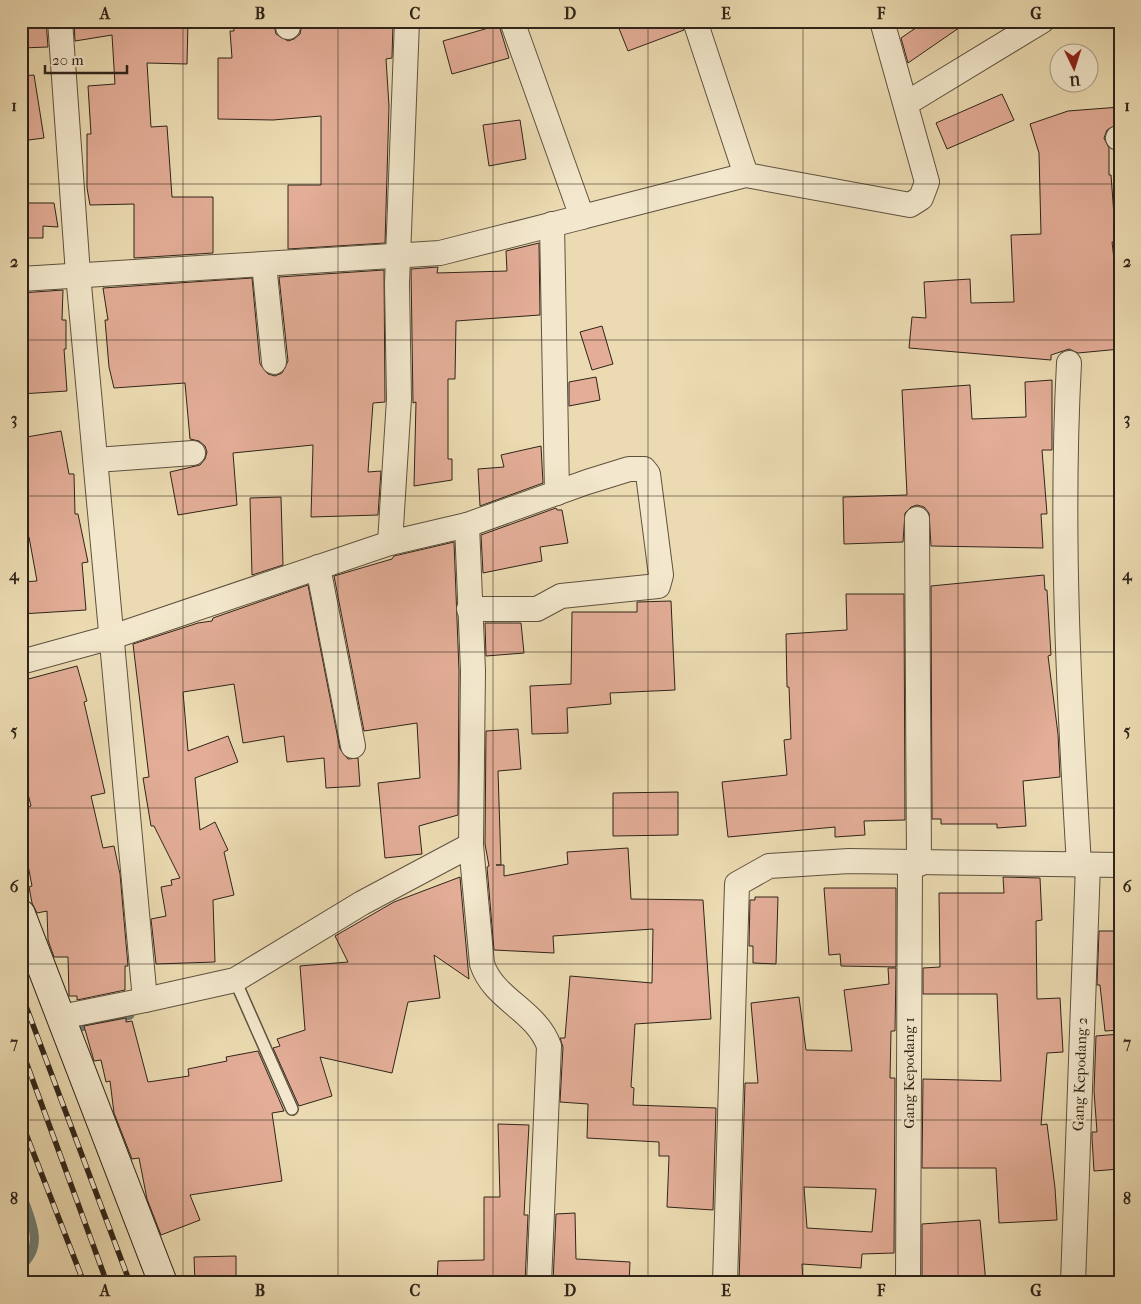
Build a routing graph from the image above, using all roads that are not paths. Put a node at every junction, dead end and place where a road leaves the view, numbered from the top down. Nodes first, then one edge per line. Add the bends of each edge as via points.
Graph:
1 (60, 21) edge
2 (407, 21) edge
3 (512, 21) edge
4 (695, 21) edge
5 (882, 21) edge
6 (1042, 21) edge
7 (907, 103) junction
8 (746, 175) junction
9 (582, 217) junction
10 (552, 224) junction
11 (400, 255) junction
12 (264, 264) junction
13 (78, 274) junction
14 (21, 279) edge
15 (274, 362) dead end
16 (1069, 363) dead end
17 (193, 454) dead end
18 (96, 460) junction
19 (556, 493) junction
20 (917, 520) dead end
21 (467, 526) junction
22 (390, 543) junction
23 (318, 567) junction
24 (469, 609) junction
25 (112, 637) junction
26 (21, 662) edge
27 (353, 746) dead end
28 (471, 845) junction
29 (915, 864) junction
30 (1084, 865) junction
31 (1120, 865) edge
32 (21, 914) edge
33 (235, 980) junction
34 (145, 1000) junction
35 (61, 1017) junction
36 (292, 1109) dead end
37 (163, 1283) edge
38 (539, 1283) edge
39 (726, 1283) edge
40 (908, 1283) edge
41 (1074, 1283) edge

1 - 13 street
2 - 11 street
3 - 9 street
4 - 8 street
5 - 7 street
6 - 7 street
7 - 8 street via 927,182 921,198 910,206
8 - 9 street
9 - 10 street
10 - 11 street via 440,254
10 - 19 street
11 - 12 street
11 - 22 street via 397,284 399,399
12 - 13 street
12 - 15 street
13 - 14 street
13 - 18 street
16 - 30 street, Gang Kepodang 2 via 1064,446 1068,683
17 - 18 street
18 - 25 street
19 - 21 street
19 - 24 street via 629,470 644,469 648,474 653,506 661,575 658,586 561,596 537,609
20 - 29 street, Gang Kepodang 1
21 - 22 street
21 - 24 street
22 - 23 street
23 - 25 street
23 - 27 street
24 - 28 street via 473,671
25 - 26 street
25 - 34 street
28 - 33 street via 362,903
28 - 38 street via 482,964 487,978 529,1016 549,1046
29 - 30 street
29 - 39 street via 849,861 769,866 737,884
29 - 40 street, Gang Kepodang 1
30 - 31 street
30 - 41 street, Gang Kepodang 2
32 - 35 street
33 - 34 street
33 - 36 lane
34 - 35 street
35 - 37 street

